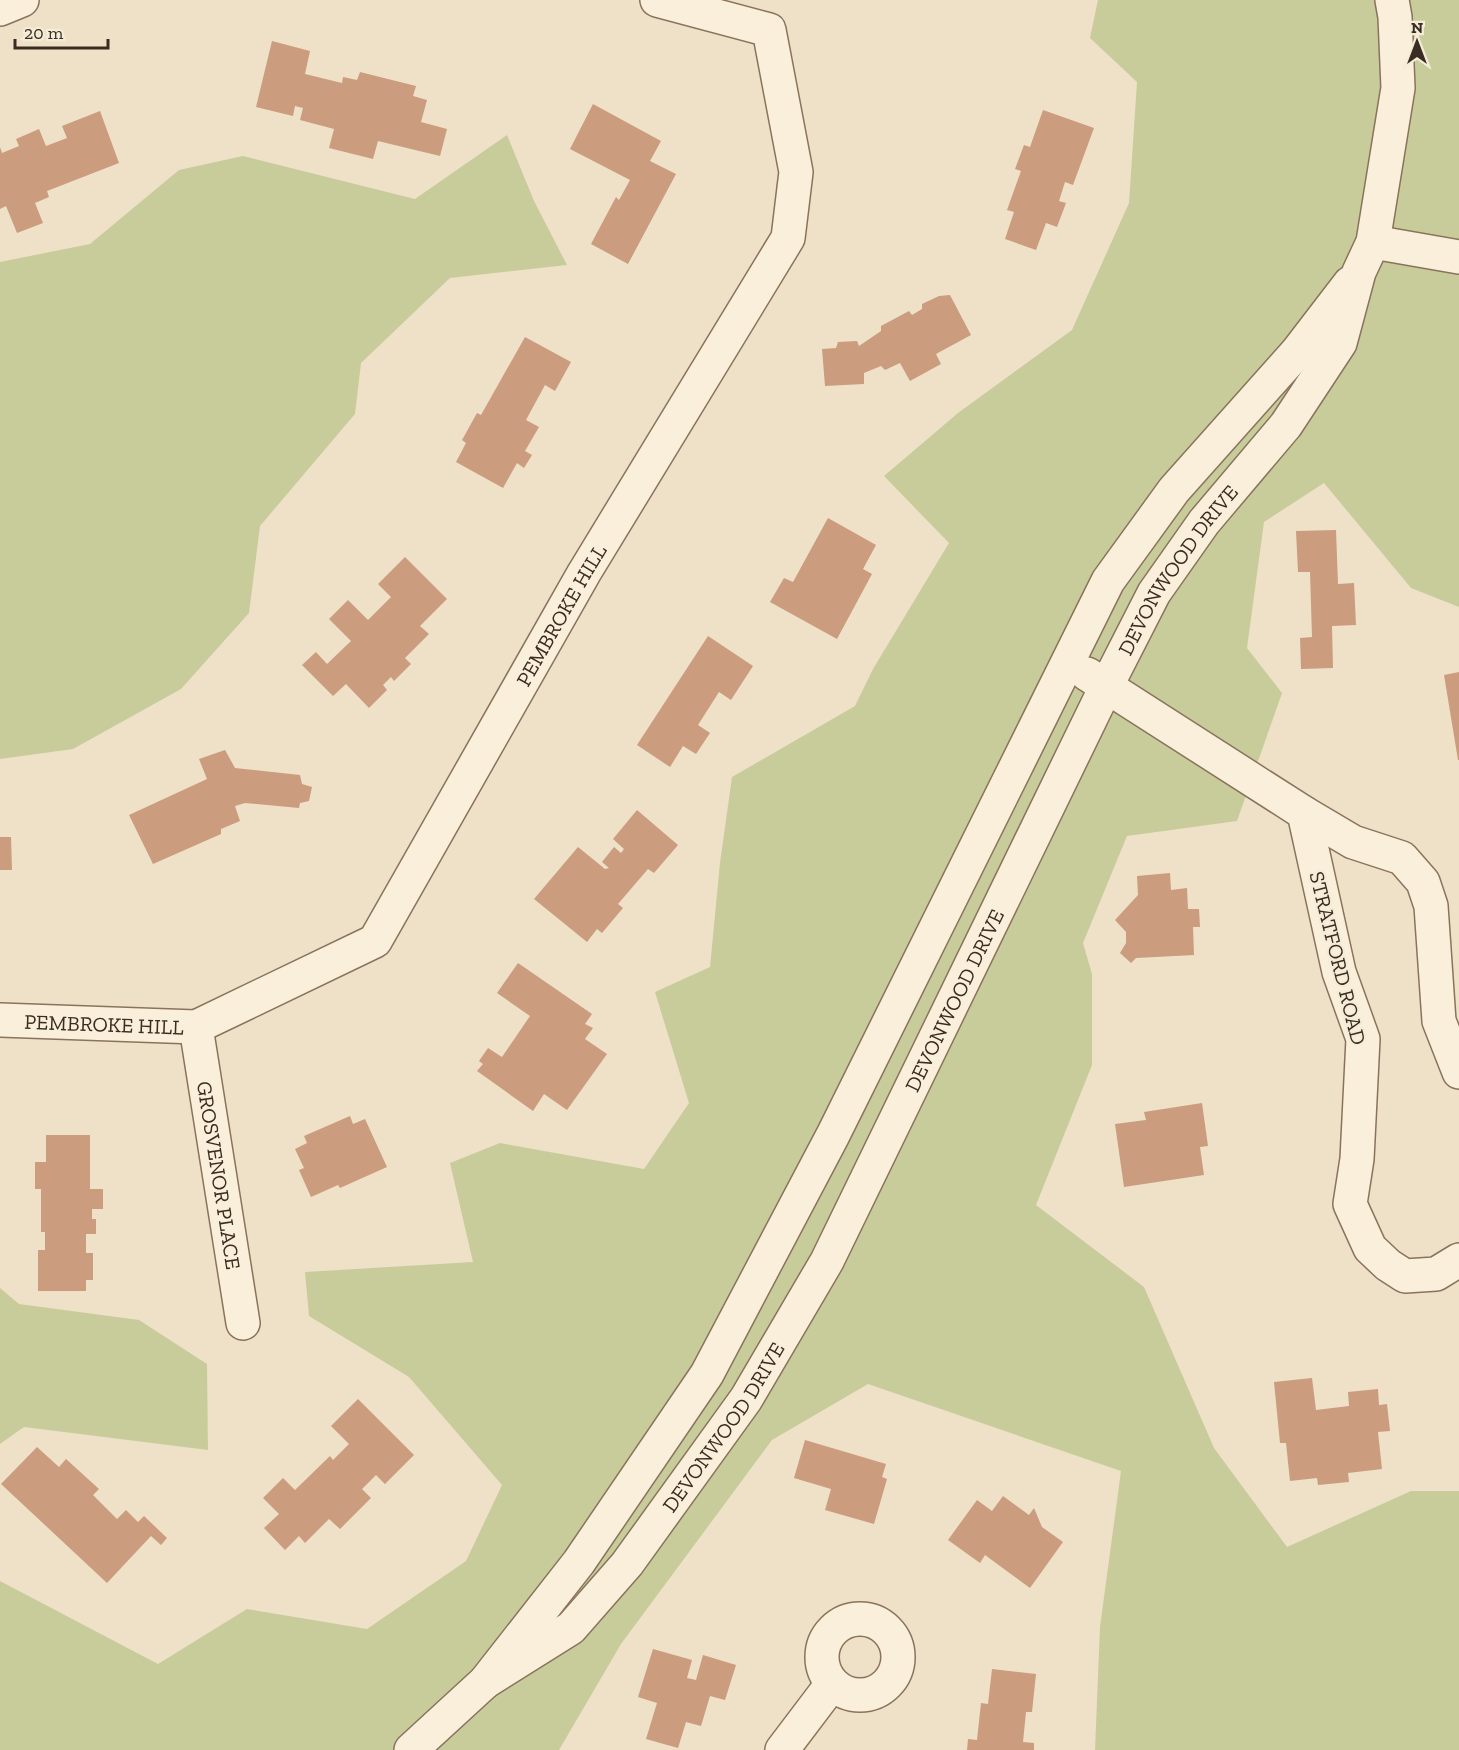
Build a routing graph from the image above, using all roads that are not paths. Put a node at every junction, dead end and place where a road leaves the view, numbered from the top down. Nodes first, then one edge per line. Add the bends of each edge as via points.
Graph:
1 (22, 0) edge
2 (657, 0) edge
3 (1392, 0) edge
4 (0, 9) edge
5 (1373, 242) junction
6 (1459, 257) edge
7 (1359, 272) junction
8 (1067, 662) junction
9 (1106, 687) junction
10 (1304, 813) junction
11 (0, 1020) edge
12 (196, 1027) junction
13 (1459, 1072) edge
14 (1459, 1260) edge
15 (243, 1323) dead end
16 (484, 1682) junction
17 (832, 1684) dead end
18 (411, 1750) edge
19 (782, 1750) edge

1 - 4 street
2 - 12 street, PEMBROKE HILL via 769,30 796,172 788,238 584,573 375,941
3 - 5 street, DEVONWOOD DRIVE via 1398,88
5 - 6 street
5 - 7 street, DEVONWOOD DRIVE
7 - 8 street, DEVONWOOD DRIVE via 1297,352 1174,490 1108,581
7 - 9 street, DEVONWOOD DRIVE via 1340,343 1286,425 1203,522 1154,593
8 - 9 street
8 - 16 street, DEVONWOOD DRIVE via 833,1135 706,1374 579,1562
9 - 10 street
9 - 16 street, DEVONWOOD DRIVE via 827,1261 746,1399 627,1564 571,1628
10 - 13 street via 1353,842 1402,858 1423,882 1431,906 1439,1021
10 - 14 street, STRATFORD ROAD via 1339,972 1363,1039 1357,1159 1350,1204 1370,1248 1405,1276 1436,1274
11 - 12 street, PEMBROKE HILL
12 - 15 street, GROSVENOR PLACE
16 - 18 street, DEVONWOOD DRIVE
17 - 19 street

